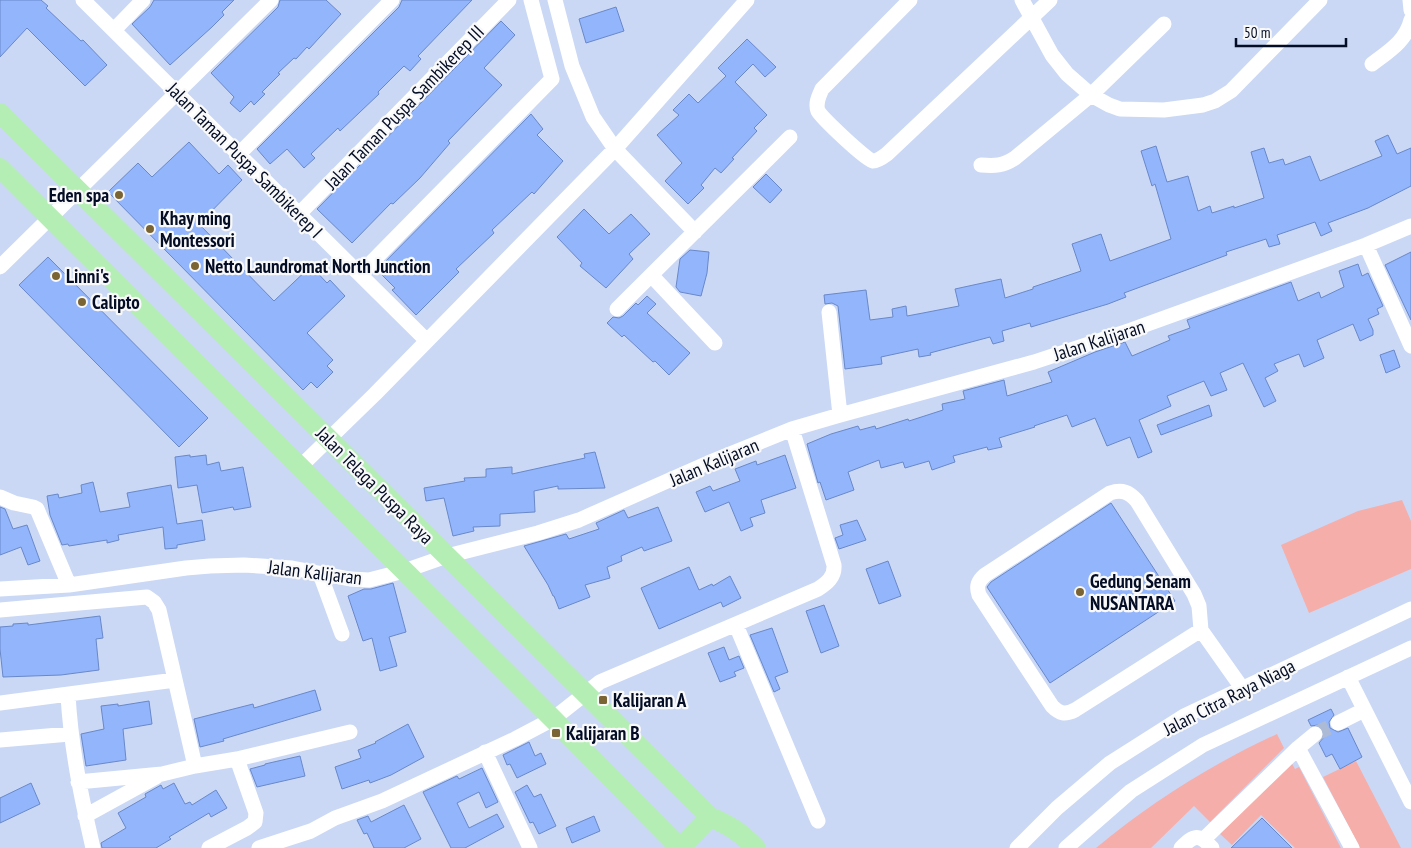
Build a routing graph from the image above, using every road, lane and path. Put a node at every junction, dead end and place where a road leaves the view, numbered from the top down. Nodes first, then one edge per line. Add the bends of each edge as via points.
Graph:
1 (83, 0) edge
2 (143, 0) edge
3 (271, 0) edge
4 (392, 0) edge
5 (509, 0) edge
6 (531, 0) edge
7 (555, 0) edge
8 (747, 0) edge
9 (910, 0) edge
10 (1022, 0) edge
11 (1050, 0) edge
12 (1320, 0) edge
13 (1410, 0) edge
14 (1411, 10) edge
15 (1032, 18) junction
16 (1411, 20) edge
17 (1164, 24) dead end
18 (114, 30) junction
19 (1372, 64) dead end
20 (177, 93) junction
21 (1091, 95) junction
22 (0, 113) edge
23 (790, 137) dead end
24 (615, 149) junction
25 (239, 154) junction
26 (981, 165) dead end
27 (0, 168) edge
28 (78, 190) junction
29 (299, 214) junction
30 (50, 218) junction
31 (1411, 226) edge
32 (696, 232) junction
33 (1366, 245) junction
34 (0, 267) edge
35 (360, 274) junction
36 (652, 276) junction
37 (617, 309) dead end
38 (829, 312) dead end
39 (427, 341) junction
40 (715, 343) dead end
41 (1411, 346) edge
42 (840, 415) junction
43 (792, 430) junction
44 (329, 439) junction
45 (300, 467) junction
46 (0, 497) edge
47 (447, 556) junction
48 (404, 571) junction
49 (320, 574) junction
50 (69, 585) junction
51 (0, 589) edge
52 (1411, 609) edge
53 (0, 610) edge
54 (736, 625) junction
55 (1201, 630) junction
56 (342, 634) dead end
57 (1411, 648) edge
58 (1348, 677) junction
59 (176, 680) junction
60 (1242, 688) junction
61 (586, 694) junction
62 (68, 695) junction
63 (0, 703) edge
64 (1364, 710) junction
65 (553, 719) junction
66 (1338, 723) tunnel mouth
67 (350, 732) dead end
68 (70, 734) junction
69 (1315, 734) tunnel mouth
70 (0, 740) edge
71 (1298, 748) junction
72 (485, 752) junction
73 (236, 759) junction
74 (196, 766) junction
75 (162, 774) junction
76 (78, 782) junction
77 (1411, 802) edge
78 (85, 816) junction
79 (710, 817) junction
80 (818, 821) dead end
81 (1208, 844) edge
82 (93, 848) edge
83 (210, 848) edge
84 (259, 848) edge
85 (530, 848) edge
86 (680, 848) edge
87 (756, 848) edge
88 (1017, 848) edge
89 (1066, 848) edge
90 (1181, 848) edge
91 (1352, 848) edge

1 - 18 street, Jalan Taman Puspa Sambikerep I
2 - 18 street
3 - 20 street
4 - 25 street
5 - 29 street, Jalan Taman Puspa Sambikerep III
6 - 35 street via 552,79
7 - 24 street via 572,66 593,117
8 - 24 street
9 - 15 street via 822,89 816,102 819,112 861,155 872,161 887,154
10 - 15 street
11 - 15 street
12 - 21 street via 1231,91 1215,101 1164,110 1120,109
13 - 14 street
15 - 21 street via 1052,55 1067,74
16 - 19 street via 1400,42
17 - 21 street
18 - 20 street, Jalan Taman Puspa Sambikerep I
20 - 25 street, Jalan Taman Puspa Sambikerep I
20 - 28 street
21 - 26 street via 1010,161 997,166
22 - 28 main road, Jalan Telaga Puspa Raya
23 - 32 street
24 - 32 street
24 - 39 street
25 - 29 street, Jalan Taman Puspa Sambikerep I
27 - 30 main road
28 - 30 street
28 - 44 main road, Jalan Telaga Puspa Raya
29 - 35 street, Jalan Taman Puspa Sambikerep I
30 - 34 street
30 - 45 main road
31 - 33 street, Jalan Kalijaran
32 - 36 street
33 - 41 street
33 - 42 street, Jalan Kalijaran via 1078,348
35 - 39 street, Jalan Taman Puspa Sambikerep I
36 - 37 street
36 - 40 street
38 - 42 street
39 - 44 street
42 - 43 street, Jalan Kalijaran
43 - 47 street, Jalan Kalijaran via 579,520
43 - 54 street via 834,571 818,589
44 - 45 street
44 - 47 main road, Jalan Telaga Puspa Raya
45 - 48 main road
46 - 50 street via 37,509
47 - 48 street, Jalan Kalijaran
47 - 61 main road, Jalan Telaga Puspa Raya
48 - 49 street, Jalan Kalijaran via 369,580
48 - 65 main road
49 - 50 street, Jalan Kalijaran via 292,568 210,566
49 - 56 street
50 - 51 street, Jalan Kalijaran
52 - 60 street, Jalan Citra Raya Niaga
53 - 59 street via 147,597 159,610
54 - 61 street via 600,682
54 - 80 street
55 - 55 street via 1075,710 1062,713 1052,706 979,595 978,584 985,575 1110,493 1126,492 1137,501 1194,594 1199,606
55 - 60 street
57 - 58 street, Jalan Citra Raya Niaga
58 - 64 street
58 - 89 street, Jalan Citra Raya Niaga via 1203,745 1130,791
59 - 62 street
59 - 74 street
60 - 88 street, Jalan Citra Raya Niaga via 1184,716 1110,763 1057,808
61 - 65 street
61 - 79 main road, Jalan Telaga Puspa Raya
62 - 63 street
62 - 68 street
64 - 66 street
64 - 77 street
65 - 72 street
65 - 86 main road
67 - 73 street
68 - 70 street
68 - 76 street
69 - 71 street
71 - 81 street
71 - 91 street
72 - 84 street via 382,801 335,818 311,831
72 - 85 street
73 - 74 street
73 - 83 street via 256,813 255,822
74 - 75 street
75 - 76 street
75 - 78 street
76 - 78 street
78 - 82 street
79 - 86 main road
79 - 87 main road, Jalan Telaga Puspa Raya via 730,825
81 - 90 street via 1198,837 1190,839

